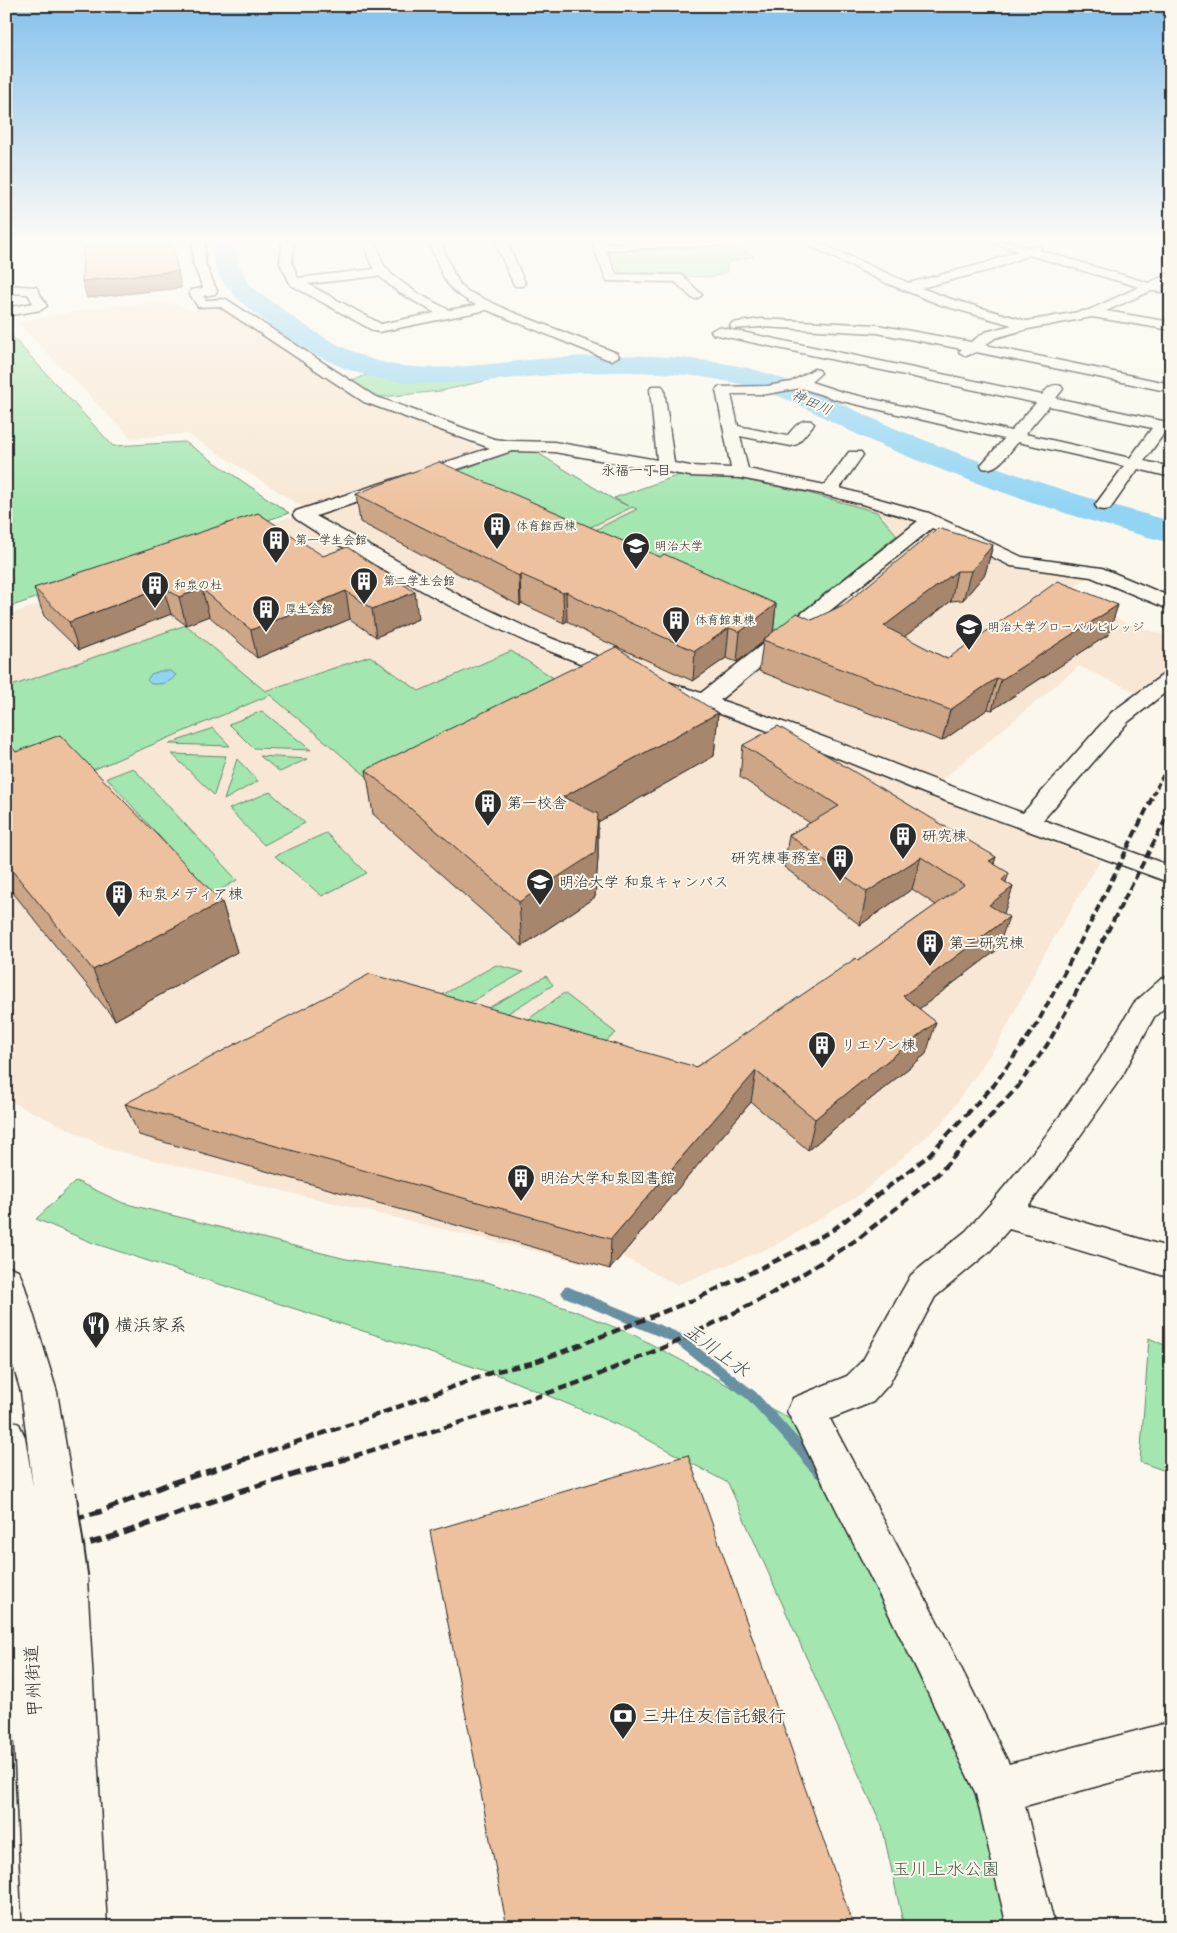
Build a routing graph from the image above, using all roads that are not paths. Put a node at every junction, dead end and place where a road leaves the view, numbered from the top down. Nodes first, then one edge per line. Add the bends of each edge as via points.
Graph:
1 (267, 332) edge
2 (551, 332) edge
3 (724, 332) edge
4 (873, 332) edge
5 (897, 332) edge
6 (1003, 332) edge
7 (972, 347) junction
8 (612, 356) dead end
9 (839, 357) junction
10 (1075, 368) junction
11 (937, 378) junction
12 (797, 385) junction
13 (1171, 388) edge
14 (657, 389) dead end
15 (1046, 401) junction
16 (903, 410) junction
17 (1168, 422) edge
18 (806, 424) dead end
19 (890, 425) dead end
20 (732, 430) junction
21 (1015, 436) junction
22 (511, 446) junction
23 (835, 452) dead end
24 (855, 455) junction
25 (874, 459) dead end
26 (1135, 463) junction
27 (988, 465) dead end
28 (666, 467) junction
29 (1171, 472) edge
30 (740, 474) junction
31 (830, 490) junction
32 (1104, 505) dead end
33 (930, 521) junction
34 (1171, 604) edge
35 (1171, 678) edge
36 (705, 701) junction
37 (1027, 823) junction
38 (1171, 875) edge
39 (1171, 986) edge
40 (1003, 1213) junction
41 (1171, 1263) edge
42 (6, 1281) edge
43 (6, 1437) edge
44 (47, 1585) junction
45 (1171, 1744) edge
46 (998, 1790) junction
47 (47, 1927) edge
48 (83, 1927) edge
49 (1031, 1927) edge

1 - 22 main road via 369,399 491,443
2 - 8 main road
3 - 9 main road
4 - 9 main road
5 - 7 main road
6 - 7 main road
7 - 10 main road
7 - 11 main road
9 - 11 main road
9 - 12 main road
10 - 13 main road
10 - 15 main road
11 - 15 main road
11 - 16 main road
12 - 16 main road
12 - 20 main road via 771,390 723,390
14 - 28 main road
15 - 17 main road
15 - 21 main road
16 - 19 main road
16 - 21 main road
17 - 26 main road
18 - 20 main road via 791,441
20 - 30 main road
21 - 26 main road
21 - 27 main road
22 - 28 main road via 554,447
22 - 36 main road via 302,515 490,619 625,674
23 - 24 main road
24 - 25 main road
24 - 31 main road
26 - 29 main road
26 - 32 main road
28 - 30 main road
30 - 31 main road
31 - 33 main road
33 - 34 main road via 1018,562 1095,572
33 - 36 main road
35 - 37 main road via 1120,717
36 - 37 main road
37 - 38 main road
39 - 40 main road via 1144,1010 1111,1068
40 - 41 main road
40 - 46 main road via 978,1241 923,1286 876,1372 860,1389 806,1411
42 - 44 main road, bridge via 39,1392 54,1495
43 - 44 main road, 甲州街道, bridge via 16,1506
44 - 47 main road, 甲州街道
44 - 48 main road
45 - 46 main road
46 - 49 main road

